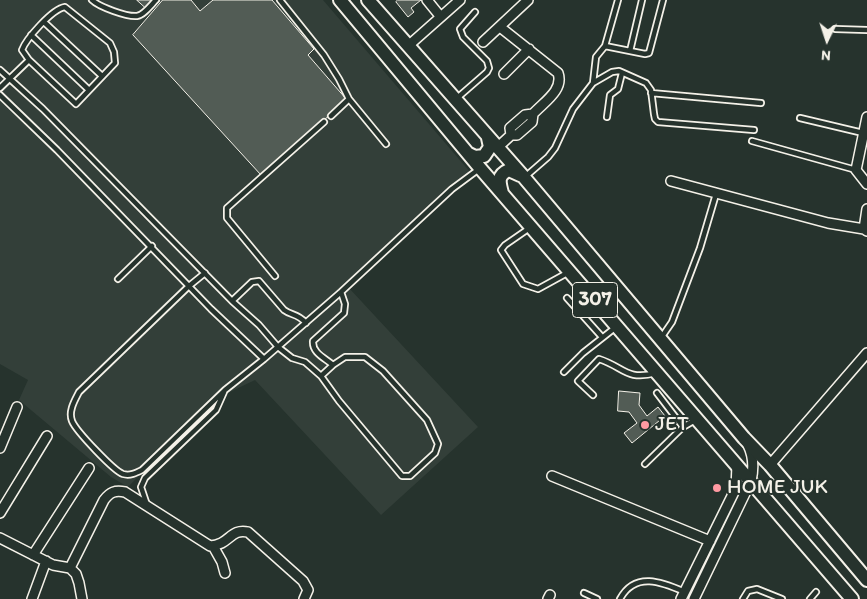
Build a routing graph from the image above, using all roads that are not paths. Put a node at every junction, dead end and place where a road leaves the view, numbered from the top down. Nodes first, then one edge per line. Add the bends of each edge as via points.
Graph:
1 (92, 0) edge
2 (156, 0) edge
3 (280, 0) edge
4 (340, 0) edge
5 (368, 0) edge
6 (427, 0) edge
7 (460, 0) edge
8 (528, 0) edge
9 (618, 0) edge
10 (642, 0) edge
11 (663, 0) edge
12 (475, 12) dead end
13 (440, 16) junction
14 (44, 22) junction
15 (500, 26) junction
16 (835, 29) dead end
17 (867, 30) edge
18 (31, 35) junction
19 (483, 42) dead end
20 (408, 46) junction
21 (604, 46) junction
22 (529, 49) junction
23 (630, 51) junction
24 (29, 60) junction
25 (0, 70) edge
26 (622, 73) junction
27 (504, 74) dead end
28 (102, 76) junction
29 (10, 79) junction
30 (593, 83) junction
31 (0, 88) edge
32 (89, 90) junction
33 (651, 93) junction
34 (0, 95) edge
35 (349, 99) junction
36 (455, 100) junction
37 (761, 103) dead end
38 (331, 116) dead end
39 (606, 117) dead end
40 (867, 117) edge
41 (800, 118) dead end
42 (324, 122) dead end
43 (754, 130) dead end
44 (863, 133) junction
45 (752, 142) dead end
46 (492, 143) junction
47 (386, 144) dead end
48 (469, 154) junction
49 (480, 168) junction
50 (856, 170) junction
51 (523, 177) junction
52 (672, 181) dead end
53 (867, 184) edge
54 (502, 192) junction
55 (716, 194) junction
56 (867, 209) edge
57 (531, 226) junction
58 (865, 230) edge
59 (152, 246) junction
60 (570, 272) junction
61 (205, 273) junction
62 (275, 276) dead end
63 (118, 279) dead end
64 (189, 286) junction
65 (341, 292) junction
66 (567, 298) dead end
67 (232, 300) junction
68 (306, 323) junction
69 (617, 326) junction
70 (602, 337) junction
71 (660, 339) junction
72 (278, 347) junction
73 (866, 355) edge
74 (264, 359) junction
75 (333, 365) junction
76 (564, 372) dead end
77 (657, 373) junction
78 (321, 376) junction
79 (225, 390) junction
80 (657, 394) dead end
81 (592, 395) dead end
82 (18, 407) dead end
83 (696, 419) junction
84 (683, 427) junction
85 (47, 436) dead end
86 (744, 438) junction
87 (0, 448) edge
88 (645, 464) dead end
89 (736, 464) junction
90 (770, 465) junction
91 (89, 468) dead end
92 (552, 476) dead end
93 (751, 481) junction
94 (148, 506) junction
95 (0, 513) edge
96 (0, 538) edge
97 (710, 541) junction
98 (213, 546) junction
99 (33, 554) junction
100 (46, 561) junction
101 (70, 568) junction
102 (225, 573) dead end
103 (867, 580) edge
104 (816, 592) dead end
105 (584, 593) dead end
106 (683, 596) edge
107 (32, 599) edge
108 (82, 599) edge
109 (304, 599) edge
110 (597, 599) edge
111 (620, 599) edge
112 (694, 599) edge
113 (743, 599) edge
114 (782, 599) edge
115 (810, 599) edge
116 (852, 599) edge

1 - 2 lane via 106,9 138,16
3 - 35 lane via 324,55
4 - 48 main road, 307
5 - 20 main road, 307
6 - 13 street
7 - 13 street
8 - 15 street
9 - 21 lane
10 - 23 lane
11 - 23 lane via 649,53
12 - 36 lane via 460,29 461,33 488,61 489,68
13 - 20 street
14 - 18 lane
14 - 28 lane
14 - 28 lane via 56,10 65,7 110,43 115,63
15 - 19 street
15 - 22 street
16 - 17 lane
18 - 24 lane via 22,50
18 - 32 lane
20 - 36 main road, 307
21 - 23 lane
21 - 30 lane via 596,57
22 - 27 street
22 - 46 street via 558,73 558,89 533,114 525,115 510,128 511,135
24 - 29 lane
24 - 32 lane via 76,104
25 - 29 lane
26 - 30 lane via 612,72
26 - 33 lane via 646,83
26 - 39 lane via 618,89 610,95
28 - 32 lane
29 - 31 lane
29 - 61 lane
30 - 51 lane via 574,109 555,148
33 - 37 lane
33 - 43 lane via 658,122
34 - 59 lane
35 - 38 lane
35 - 47 lane
36 - 46 main road, 307
40 - 44 street
41 - 44 lane
42 - 62 lane via 226,211 227,218
44 - 50 street
45 - 50 lane
46 - 48 main road via 484,156
46 - 51 main road, 307
48 - 49 main road, 307
49 - 54 main road, 307
49 - 65 lane
50 - 53 street
51 - 54 main road via 509,170 502,174 499,178
51 - 71 main road, 307
52 - 55 street
54 - 57 main road, 307
55 - 58 street
55 - 71 lane via 672,322
56 - 58 street
57 - 60 main road, 307
57 - 60 lane via 501,250 523,284 538,289
59 - 63 lane
59 - 64 lane
60 - 69 main road, 307
61 - 64 lane
61 - 67 lane
64 - 74 lane
64 - 79 lane via 80,392 71,412 72,422 96,450 126,475 142,470
65 - 68 lane
65 - 75 lane via 344,313 317,336 312,345
66 - 70 lane
67 - 68 lane via 252,282 260,281 284,310
67 - 72 lane
68 - 72 lane
69 - 70 lane
69 - 77 main road, 307
70 - 76 lane
71 - 86 main road, 307
72 - 74 lane
72 - 78 lane via 292,358 305,362
73 - 90 street
74 - 79 lane
75 - 78 lane
75 - 78 lane via 345,357 365,357 383,371 427,420 438,444 435,453 410,476 402,476
77 - 81 lane via 642,377 630,375 599,358 578,381
77 - 83 main road, 307
79 - 94 lane via 216,410 145,478 141,487
80 - 84 lane
82 - 87 street
83 - 84 lane
83 - 89 main road, 307
84 - 88 lane
85 - 95 street
86 - 90 main road, 307
86 - 93 street via 753,459
89 - 93 main road, 307
89 - 97 street via 736,488
90 - 103 main road, 307
91 - 99 street
92 - 97 street
93 - 112 street
93 - 116 main road, 307
94 - 98 street via 203,543
94 - 101 street via 125,492 109,493
96 - 99 street
97 - 106 street
98 - 102 street
98 - 109 street via 224,543 236,532 248,532 303,582 308,590
99 - 100 street
100 - 101 street
100 - 107 street
101 - 108 street via 76,574
104 - 115 lane
105 - 110 lane
106 - 111 lane via 666,583 647,581 632,584
113 - 114 lane via 748,591 757,589

